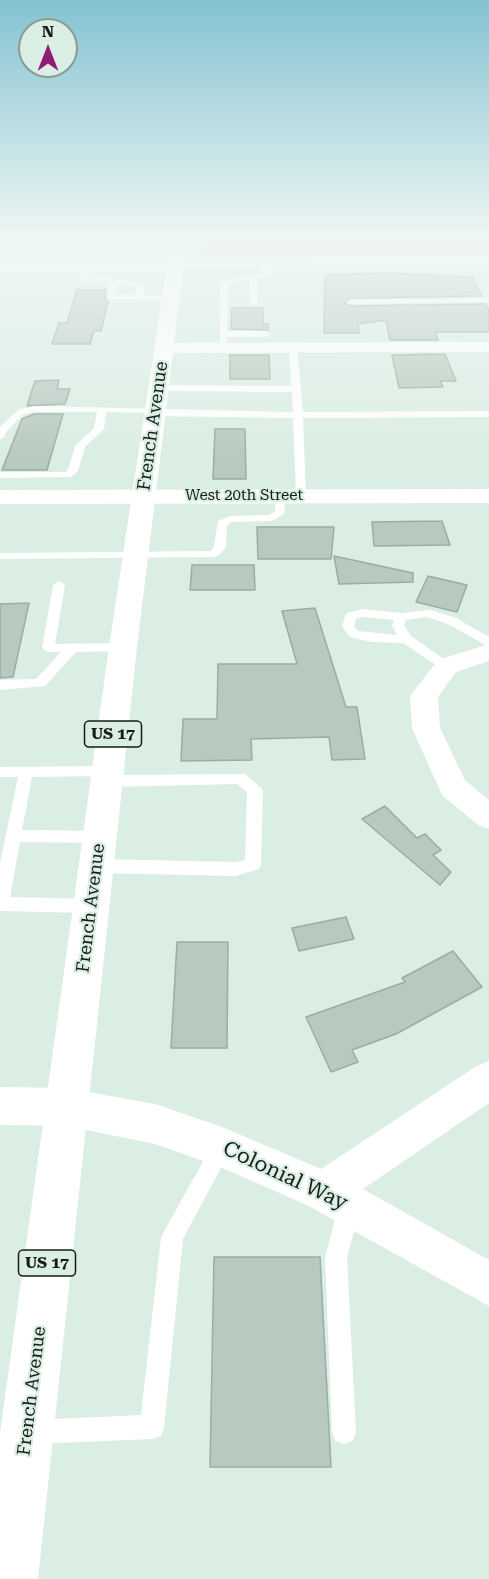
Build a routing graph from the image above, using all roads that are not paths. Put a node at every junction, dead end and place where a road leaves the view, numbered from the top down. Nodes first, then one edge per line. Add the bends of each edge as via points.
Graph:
1 (169, 312) edge
2 (224, 312) edge
3 (266, 334) dead end
4 (223, 341) junction
5 (293, 347) junction
6 (489, 347) edge
7 (164, 348) junction
8 (158, 388) junction
9 (296, 388) junction
10 (102, 410) junction
11 (155, 412) junction
12 (489, 414) edge
13 (298, 415) junction
14 (0, 436) edge
15 (0, 475) edge
16 (291, 496) junction
17 (489, 496) edge
18 (0, 497) edge
19 (143, 497) junction
20 (136, 555) junction
21 (0, 556) edge
22 (59, 585) dead end
23 (401, 616) junction
24 (406, 639) junction
25 (489, 643) edge
26 (123, 647) junction
27 (72, 648) junction
28 (489, 652) edge
29 (447, 666) junction
30 (0, 685) edge
31 (0, 772) edge
32 (26, 772) junction
33 (108, 776) junction
34 (489, 817) edge
35 (14, 836) junction
36 (99, 851) junction
37 (92, 906) junction
38 (489, 1080) edge
39 (0, 1106) edge
40 (66, 1107) junction
41 (222, 1146) junction
42 (337, 1198) junction
43 (489, 1284) edge
44 (28, 1432) junction
45 (344, 1432) dead end
46 (9, 1579) edge

1 - 7 main road, French Avenue / US 17
2 - 4 lane
3 - 4 lane
4 - 5 street
4 - 7 street
5 - 6 street
5 - 9 lane
7 - 8 main road, French Avenue / US 17
8 - 9 lane
8 - 11 main road, French Avenue / US 17
9 - 13 lane
10 - 11 lane
10 - 14 lane via 83,407 21,412
10 - 15 lane via 99,429 80,446 73,471 68,475
11 - 13 lane
11 - 19 main road, French Avenue / US 17
12 - 13 lane
13 - 16 lane
16 - 17 main road, West 20th Street
16 - 19 main road, West 20th Street
16 - 20 lane via 273,518 230,519 222,523 220,547 214,554
18 - 19 main road, West 20th Street
19 - 20 main road, French Avenue / US 17
20 - 21 lane
20 - 26 main road, French Avenue / US 17
22 - 27 lane via 48,648
23 - 24 lane via 398,625
23 - 24 lane via 363,613 351,616 348,626 354,634
23 - 25 lane via 427,613 452,621
24 - 29 lane
26 - 27 lane
26 - 33 main road, French Avenue / US 17
27 - 30 lane via 40,683
28 - 29 street
29 - 34 street via 424,696 426,728 453,787
31 - 32 lane
32 - 33 lane
32 - 35 lane
33 - 36 main road, French Avenue / US 17
33 - 36 lane via 240,778 255,790 253,864 235,869
35 - 36 lane
35 - 37 lane via 0,904
36 - 37 main road, French Avenue / US 17
37 - 40 main road, French Avenue / US 17
38 - 42 street
39 - 40 street, Colonial Way
40 - 41 street, Colonial Way via 155,1124
40 - 44 main road, French Avenue / US 17
41 - 42 street, Colonial Way
41 - 44 lane via 172,1237 152,1427
42 - 43 street, Colonial Way
42 - 45 lane
44 - 46 main road, French Avenue / US 17

